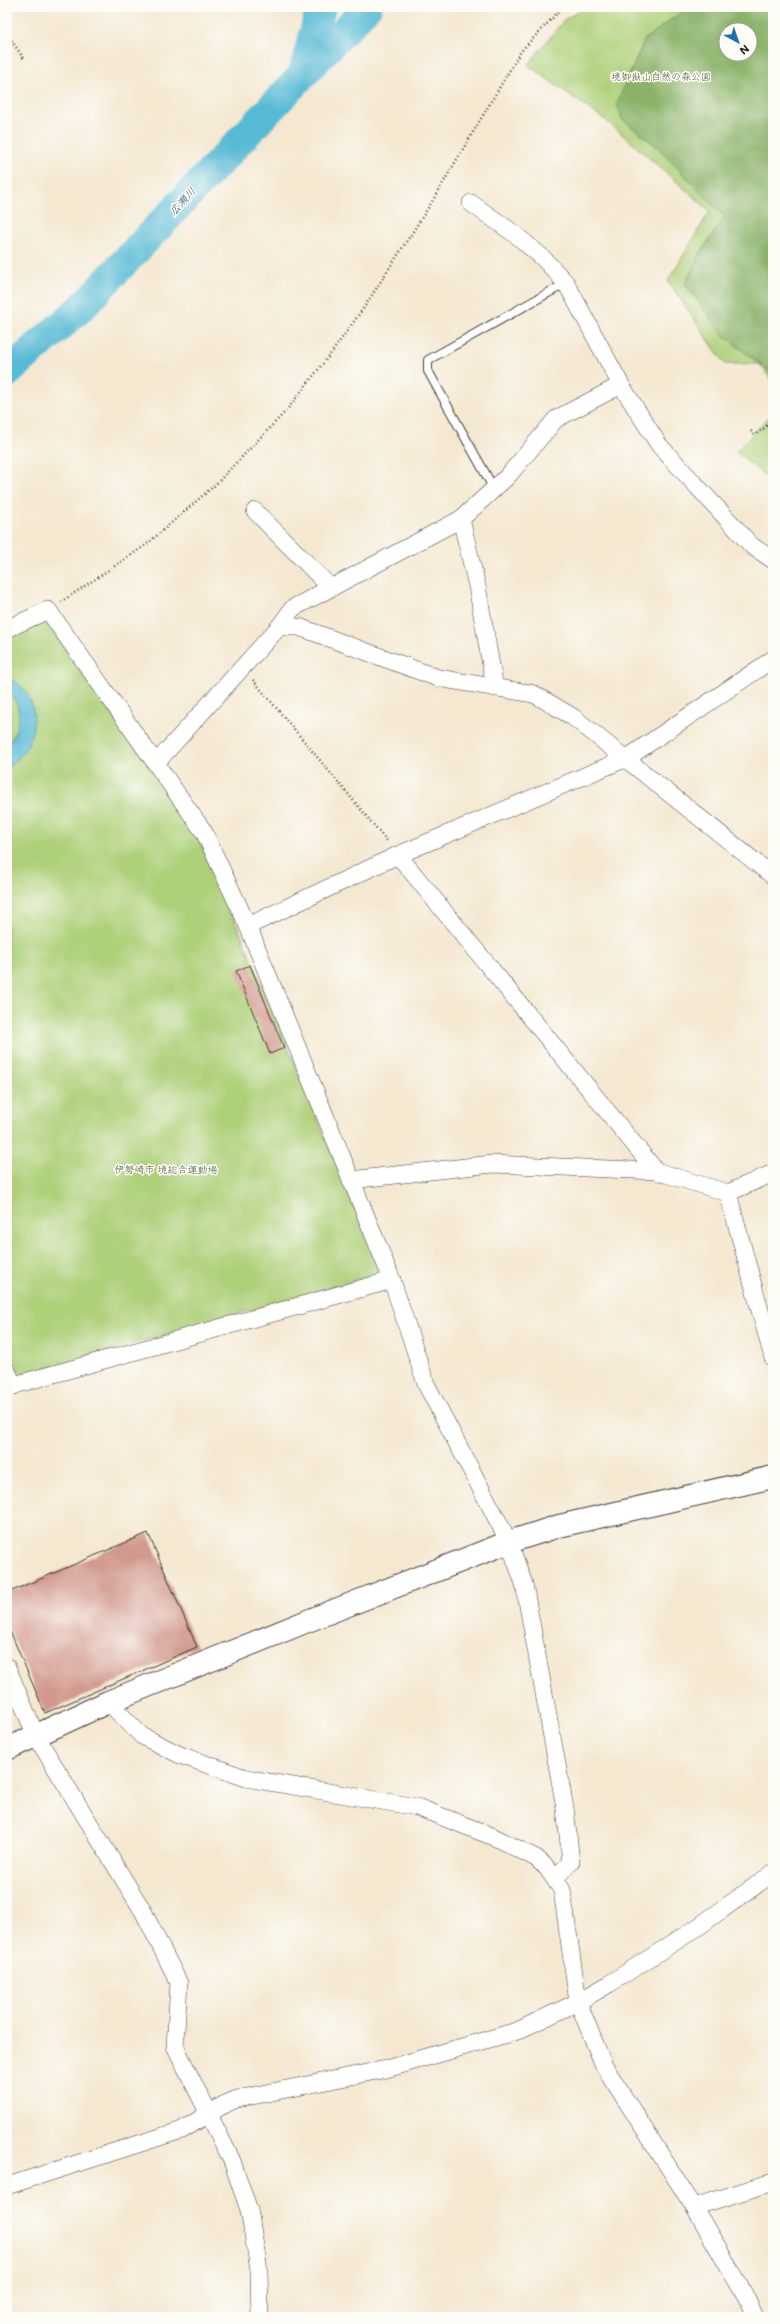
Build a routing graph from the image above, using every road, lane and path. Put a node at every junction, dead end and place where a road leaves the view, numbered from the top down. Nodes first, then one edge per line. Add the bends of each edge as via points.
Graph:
1 (563, 7) edge
2 (7, 34) edge
3 (24, 59) dead end
4 (471, 203) dead end
5 (566, 283) junction
6 (621, 385) junction
7 (773, 421) edge
8 (751, 431) dead end
9 (494, 489) junction
10 (255, 511) dead end
11 (461, 519) junction
12 (773, 560) edge
13 (331, 588) junction
14 (48, 610) junction
15 (278, 627) junction
16 (7, 629) edge
17 (773, 659) edge
18 (243, 668) junction
19 (495, 688) junction
20 (627, 758) junction
21 (156, 763) junction
22 (398, 854) junction
23 (773, 876) edge
24 (248, 926) junction
25 (656, 1171) junction
26 (773, 1173) edge
27 (351, 1180) junction
28 (728, 1193) junction
29 (392, 1280) junction
30 (773, 1358) edge
31 (9, 1381) edge
32 (773, 1477) edge
33 (509, 1542) junction
34 (7, 1667) edge
35 (108, 1702) junction
36 (36, 1736) junction
37 (7, 1749) edge
38 (773, 1873) edge
39 (556, 1878) junction
40 (578, 2002) junction
41 (207, 2115) junction
42 (773, 2182) edge
43 (7, 2186) edge
44 (694, 2207) junction
45 (260, 2317) edge
46 (755, 2317) edge

1 - 14 path via 521,51 430,205 363,309 286,411 216,484 146,545 76,594
2 - 3 path
4 - 5 street via 516,235 543,258
5 - 6 street
5 - 9 lane via 428,360 428,371
6 - 9 street via 556,420
6 - 12 street via 660,445 752,546
7 - 8 path via 755,435
9 - 11 street
10 - 13 street
11 - 13 street
11 - 19 street via 477,586
13 - 15 street via 293,608
14 - 16 street
14 - 21 street
15 - 18 street
15 - 19 street via 299,627 438,678
17 - 20 street
18 - 21 street
18 - 22 path
19 - 20 street via 534,694 573,716
20 - 22 street
20 - 23 street
21 - 24 street via 204,832
22 - 24 street
22 - 25 street
24 - 27 street
25 - 27 street via 492,1164
25 - 28 street
26 - 28 street
27 - 29 street
28 - 30 street
29 - 31 street
29 - 33 street via 426,1384
32 - 33 street via 559,1526
33 - 35 street
33 - 39 street via 524,1584 565,1808 571,1862
34 - 36 street
35 - 36 street
35 - 39 street via 142,1736 180,1756 246,1778 417,1807 513,1846 536,1858
36 - 37 street
36 - 41 street via 142,1911 179,1983 175,2046
38 - 40 street via 698,1927
39 - 40 street via 562,1890 566,1911
40 - 41 street via 517,2031 466,2047 386,2069 250,2095 225,2104
40 - 44 street via 604,2066
41 - 43 street via 182,2130
41 - 45 street via 232,2161 249,2210 259,2270
42 - 44 street
44 - 46 street

